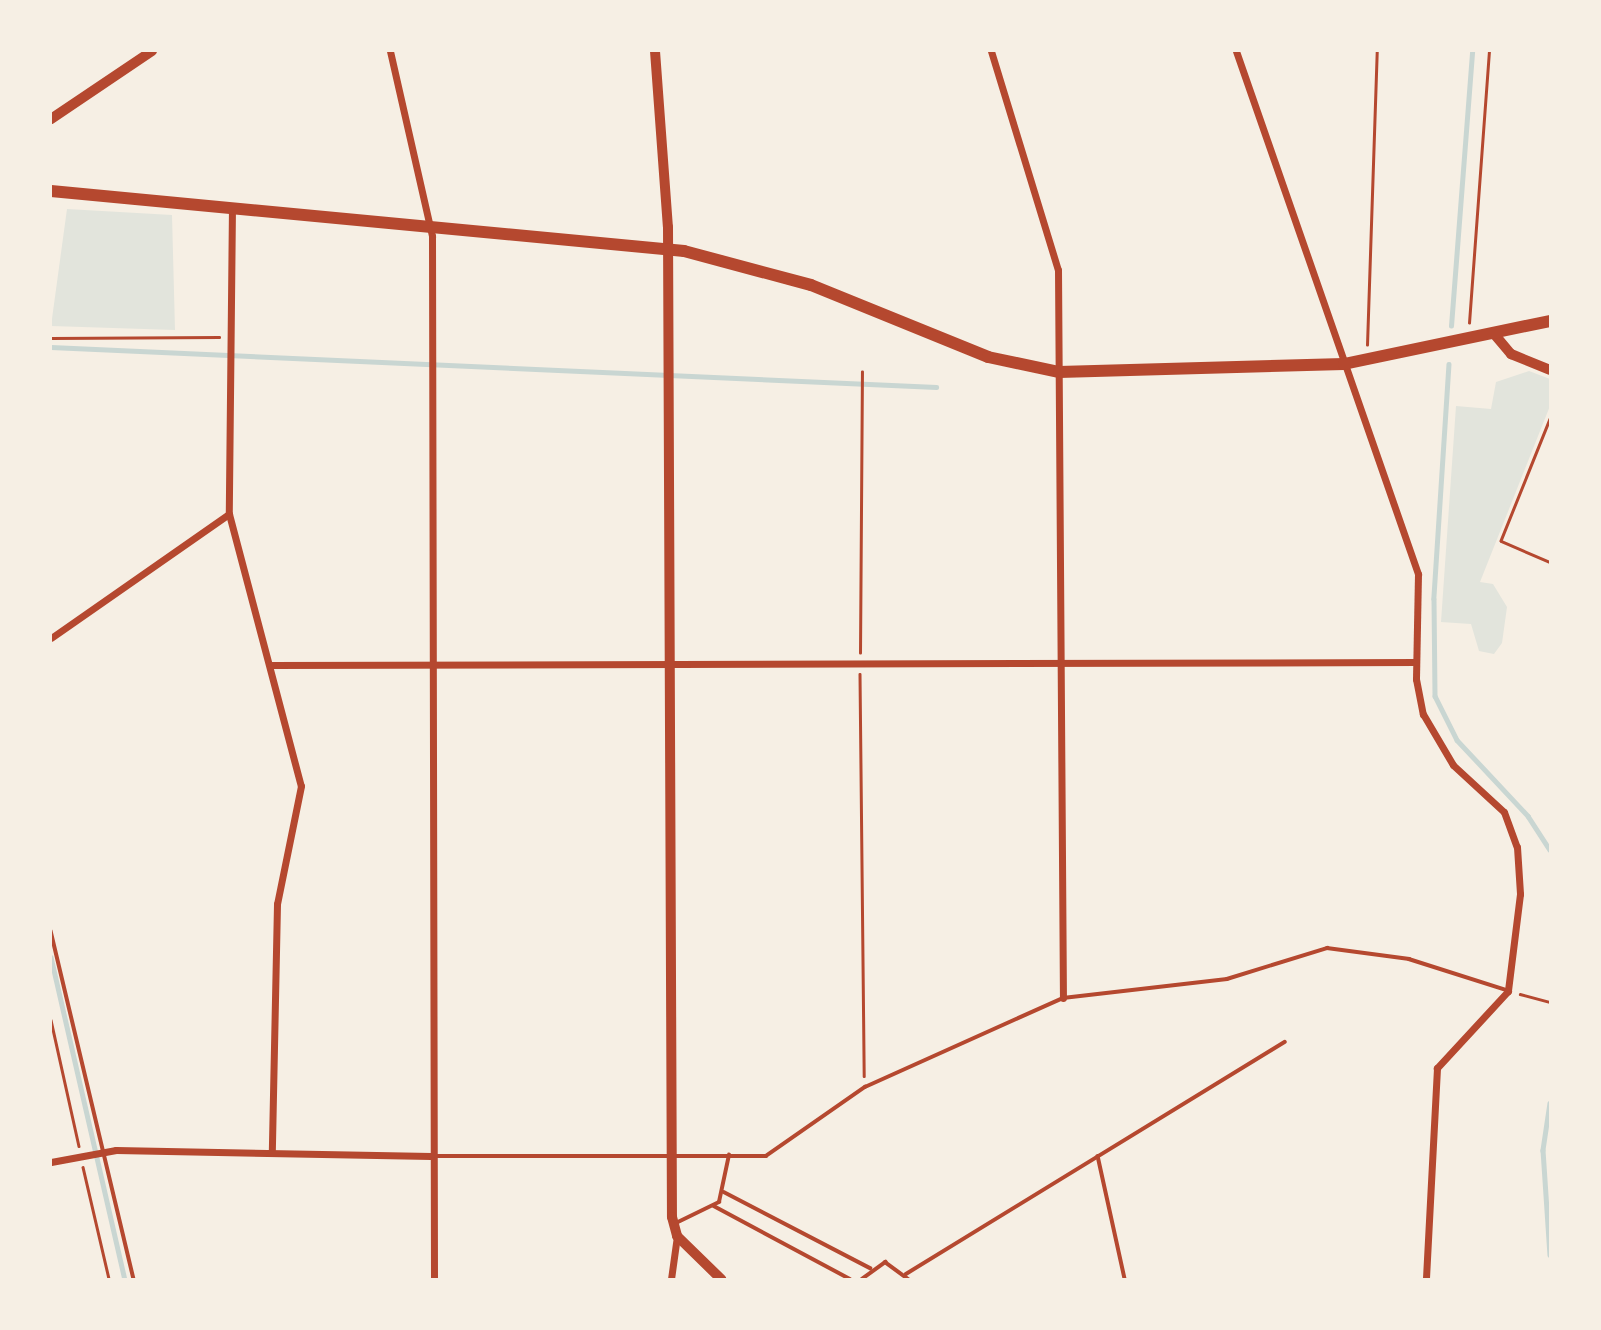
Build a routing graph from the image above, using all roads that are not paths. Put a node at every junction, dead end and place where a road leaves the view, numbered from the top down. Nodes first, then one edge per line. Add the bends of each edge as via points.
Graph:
1 (152, 51) edge
2 (390, 51) edge
3 (655, 51) edge
4 (990, 51) edge
5 (1236, 51) edge
6 (51, 119) edge
7 (51, 191) edge
8 (232, 204) junction
9 (430, 223) junction
10 (666, 248) junction
11 (1550, 321) edge
12 (1495, 335) junction
13 (1344, 364) junction
14 (1550, 370) edge
15 (1059, 372) junction
16 (229, 514) junction
17 (51, 638) edge
18 (1062, 661) junction
19 (667, 662) junction
20 (1416, 662) junction
21 (432, 664) junction
22 (271, 665) junction
23 (51, 931) edge
24 (1508, 991) junction
25 (1063, 998) junction
26 (1285, 1042) dead end
27 (671, 1151) junction
28 (104, 1152) junction
29 (272, 1152) junction
30 (729, 1154) junction
31 (431, 1156) junction
32 (1098, 1156) junction
33 (51, 1163) edge
34 (724, 1192) junction
35 (714, 1206) junction
36 (674, 1224) junction
37 (677, 1236) junction
38 (870, 1268) junction
39 (907, 1277) edge
40 (134, 1279) edge
41 (434, 1279) edge
42 (671, 1279) edge
43 (721, 1279) edge
44 (850, 1279) edge
45 (862, 1279) edge
46 (1125, 1279) edge
47 (1426, 1279) edge

1 - 6 main road
2 - 9 street
3 - 10 street
4 - 15 street via 1056,258
5 - 13 street
7 - 8 main road
8 - 9 main road
8 - 16 street
9 - 10 main road
9 - 21 street
10 - 15 main road via 761,268 988,357
10 - 19 street
11 - 12 main road
12 - 13 main road
12 - 14 street via 1511,354
13 - 15 main road
13 - 20 street via 1418,574
15 - 18 street
16 - 17 street
16 - 22 street
18 - 19 street
18 - 20 street
18 - 25 street
19 - 21 street
19 - 27 street
20 - 24 street via 1423,714 1436,741 1504,812 1516,835 1520,894
21 - 22 street
21 - 31 street
22 - 29 street via 301,786 278,904
23 - 28 lane
24 - 25 lane via 1409,958 1345,947 1227,979
24 - 47 street via 1437,1068
25 - 30 lane via 865,1087 780,1150
26 - 32 lane
27 - 30 lane
27 - 31 lane
27 - 36 street
28 - 29 street
28 - 33 street
28 - 40 lane
29 - 31 street
30 - 34 lane
31 - 41 street
32 - 39 lane
32 - 46 lane
34 - 35 lane
34 - 38 lane
35 - 36 lane
35 - 44 lane
36 - 37 street
37 - 42 street
37 - 43 street
38 - 39 lane via 893,1264
38 - 45 lane

